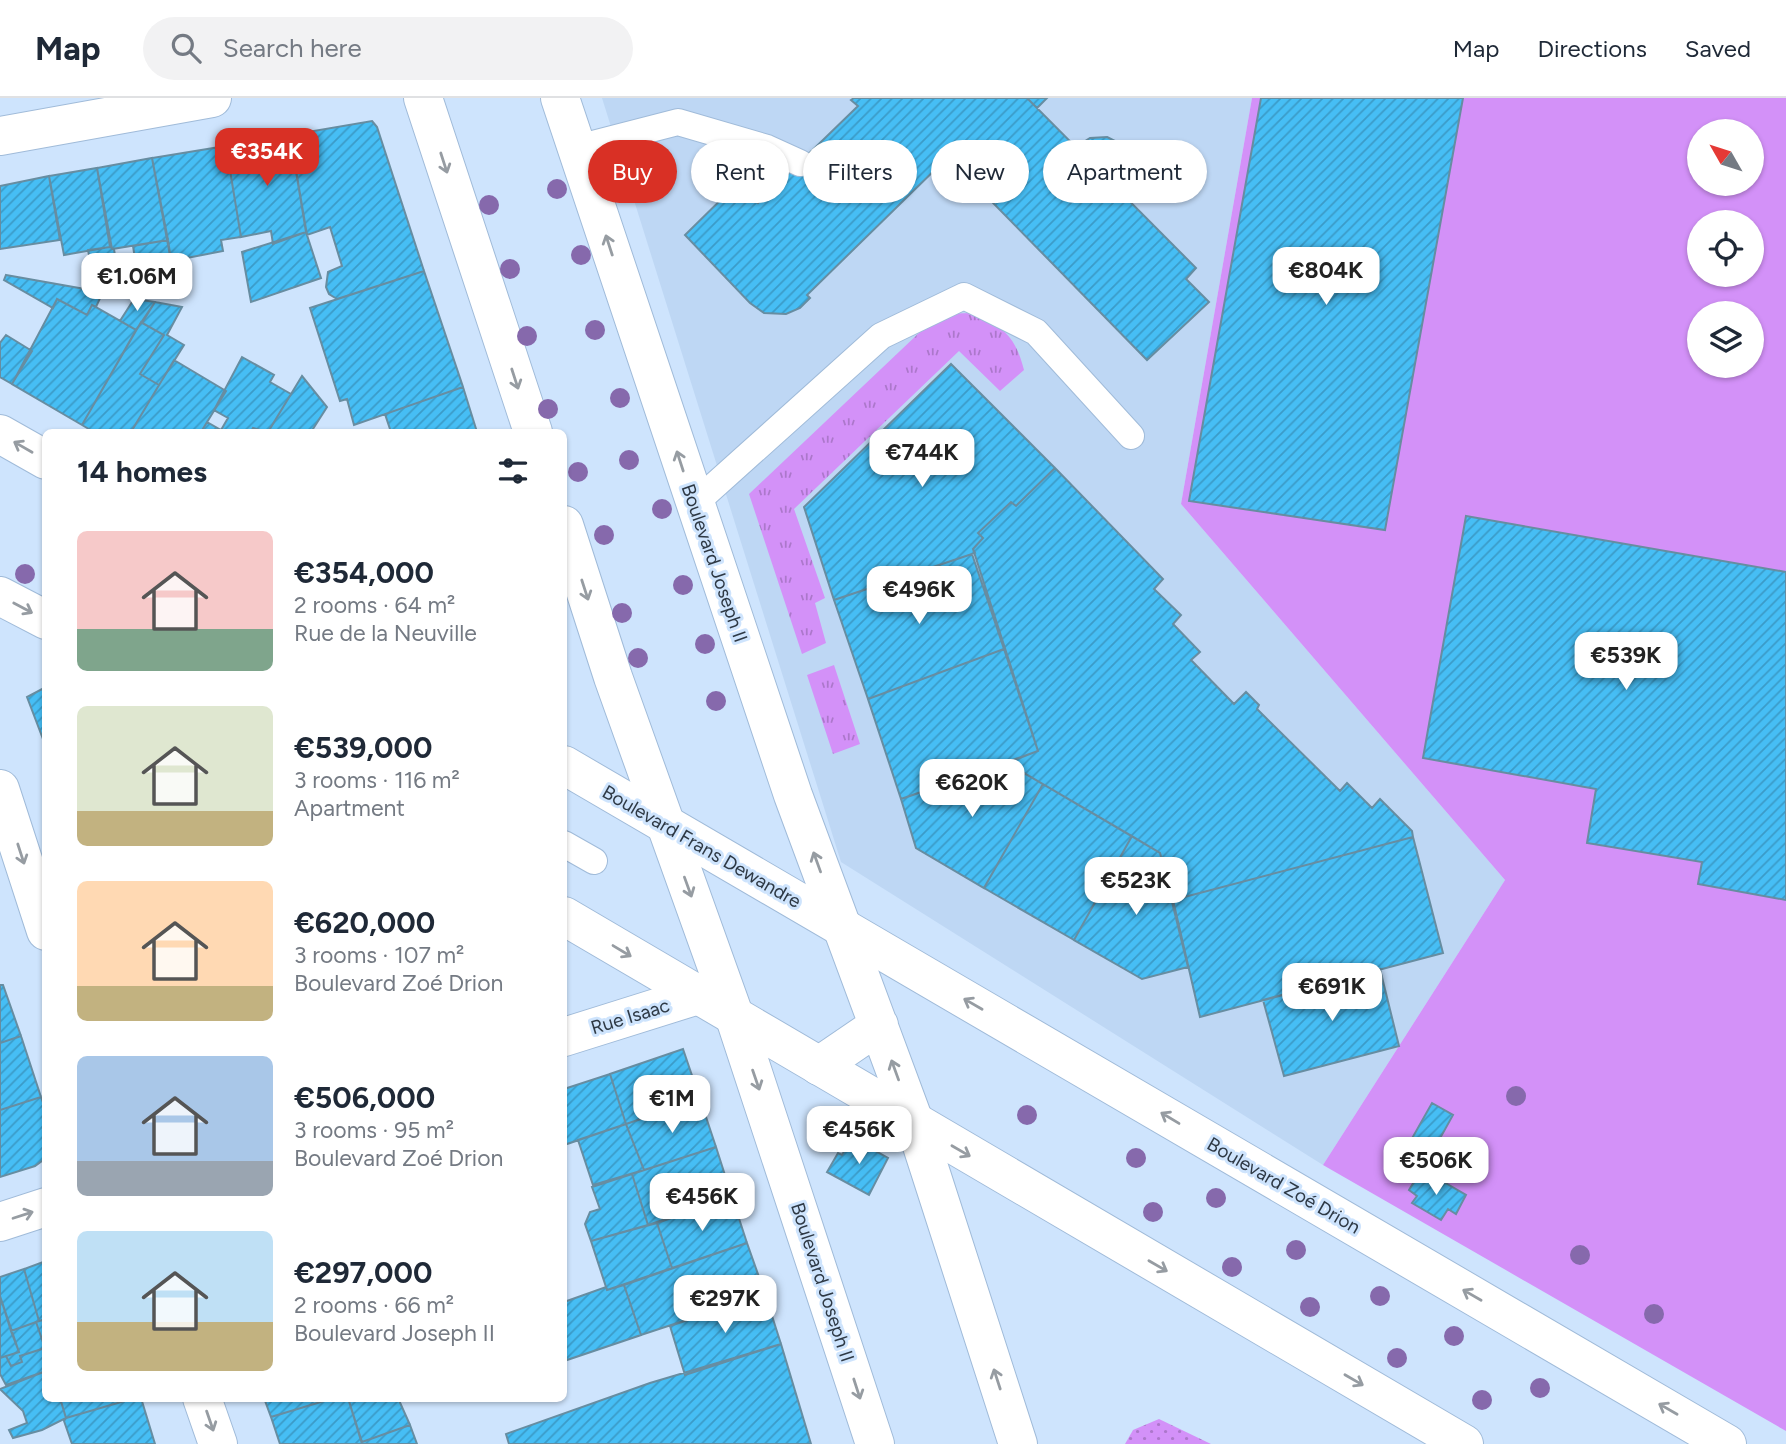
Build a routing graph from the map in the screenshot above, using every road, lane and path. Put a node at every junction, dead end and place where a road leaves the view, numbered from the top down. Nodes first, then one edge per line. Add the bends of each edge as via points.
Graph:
1 (212, 98) edge
2 (423, 98) edge
3 (560, 98) edge
4 (0, 136) edge
5 (577, 149) junction
6 (800, 163) dead end
7 (532, 429) edge
8 (0, 434) edge
9 (1131, 436) dead end
10 (42, 458) edge
11 (694, 504) junction
12 (567, 534) edge
13 (0, 596) edge
14 (42, 618) edge
15 (567, 767) edge
16 (0, 789) edge
17 (665, 823) junction
18 (567, 846) edge
19 (594, 861) dead end
20 (567, 918) edge
21 (42, 919) edge
22 (841, 926) junction
23 (698, 995) junction
24 (734, 1015) junction
25 (879, 1026) junction
26 (567, 1036) edge
27 (819, 1066) junction
28 (915, 1124) junction
29 (42, 1208) edge
30 (0, 1222) edge
31 (203, 1402) edge
32 (218, 1444) edge
33 (875, 1444) edge
34 (1018, 1444) edge
35 (1464, 1444) edge
36 (1727, 1444) edge

1 - 4 street
2 -> 7 street
3 - 5 street, Boulevard Joseph II
5 - 6 lane via 678,122 767,148
11 -> 5 street, Boulevard Joseph II
10 -> 8 street
9 - 11 lane via 1036,332 964,296 881,336
22 -> 11 street, Boulevard Joseph II
12 -> 17 street, Boulevard Joseph II
13 -> 14 street
15 - 17 street, Boulevard Frans Dewandre
16 -> 21 street
17 - 22 street, Boulevard Frans Dewandre
17 -> 24 street, Boulevard Joseph II
18 - 19 lane
20 -> 23 street
22 - 25 street, Boulevard Joseph II
36 -> 22 street, Boulevard Zoé Drion
23 - 24 street
23 - 26 street, Rue Isaac
24 - 27 street
24 -> 33 street, Boulevard Joseph II
25 - 27 street
28 -> 25 street, Boulevard Joseph II
27 - 28 street
34 -> 28 street, Boulevard Joseph II
28 -> 35 street
30 -> 29 street
31 -> 32 street

